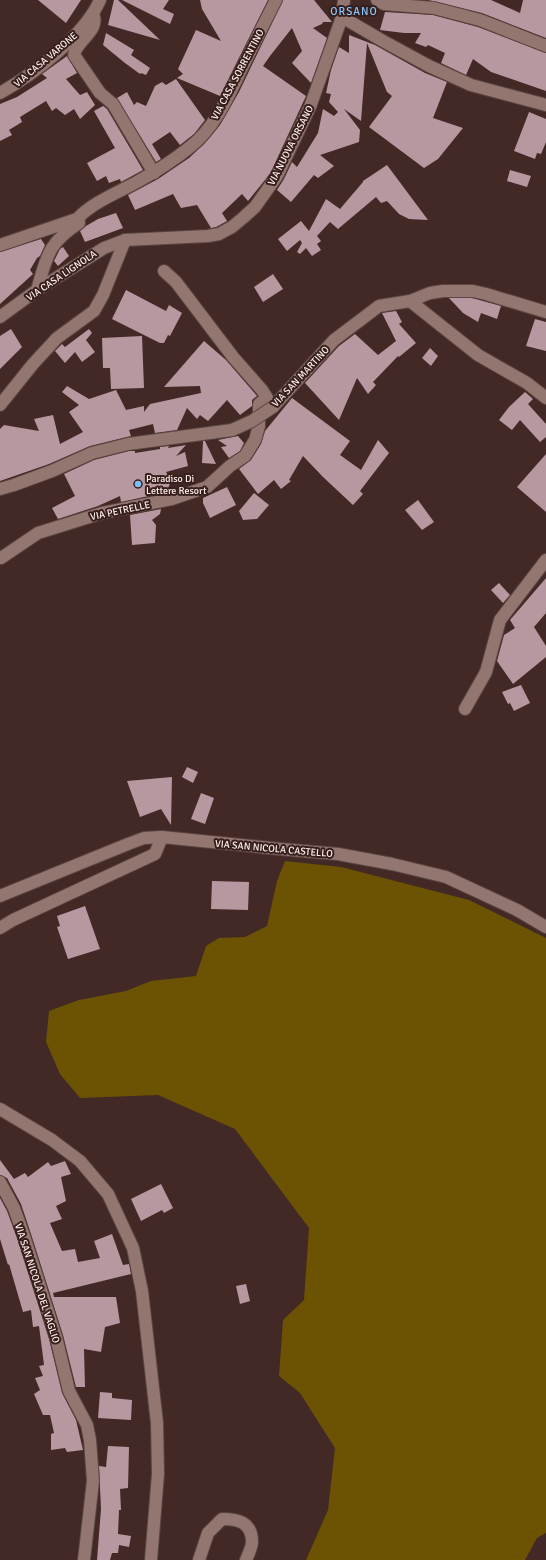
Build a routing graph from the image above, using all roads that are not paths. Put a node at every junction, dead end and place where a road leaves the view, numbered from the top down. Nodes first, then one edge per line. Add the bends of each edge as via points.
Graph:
1 (100, 0) edge
2 (276, 0) edge
3 (344, 0) edge
4 (377, 0) edge
5 (93, 14) junction
6 (342, 17) junction
7 (546, 46) edge
8 (0, 93) edge
9 (546, 105) edge
10 (154, 173) junction
11 (78, 219) junction
12 (125, 240) junction
13 (0, 245) edge
14 (164, 271) dead end
15 (37, 290) junction
16 (410, 301) junction
17 (546, 312) edge
18 (0, 316) edge
19 (546, 398) edge
20 (0, 405) edge
21 (0, 488) edge
22 (1, 558) edge
23 (546, 560) edge
24 (465, 709) dead end
25 (162, 837) junction
26 (0, 896) edge
27 (546, 927) edge
28 (0, 928) edge
29 (0, 1109) edge
30 (0, 1182) edge
31 (84, 1560) edge
32 (151, 1560) edge
33 (199, 1560) edge
34 (246, 1560) edge

1 - 5 street, VIA CASA VARONE
2 - 10 street, VIA CASA SORRENTINO via 212,123 201,138
3 - 6 street, VIA NUOVA ORSANO
4 - 7 street via 384,4 434,8 480,20
5 - 8 street, VIA CASA VARONE via 66,44 20,82
5 - 10 street via 96,23 74,52 74,56 100,92 113,104
6 - 9 street via 429,66 472,85
6 - 12 street, VIA NUOVA ORSANO via 310,107 277,176 255,207 232,227 219,234
10 - 11 street via 99,202
11 - 13 street
11 - 15 street via 79,223 52,246 46,257
12 - 15 street, VIA CASA LIGNOLA via 104,248
12 - 20 street via 94,311 57,338
14 - 22 street, VIA PETRELLE via 176,282 267,398 259,404 255,440 245,456 207,487 172,499 102,513 38,533
15 - 18 street, VIA CASA LIGNOLA
16 - 17 street, VIA SAN MARTINO via 430,293 473,291
16 - 19 street via 478,355 527,383
16 - 21 street, VIA SAN MARTINO, bridge via 379,306 334,340 273,407 252,421 232,430 128,444 92,453 52,471
23 - 24 street via 500,620 486,672
25 - 26 street, VIA SAN NICOLA CASTELLO via 144,838
25 - 27 street, VIA SAN NICOLA CASTELLO via 338,854 392,864 446,877 517,910
25 - 28 street via 155,854
29 - 32 street via 52,1140 80,1161 108,1194 133,1248 142,1291 157,1424 158,1474
30 - 31 street, VIA SAN NICOLA DEL VAGLIO via 14,1208 24,1236 56,1337 68,1387 87,1425 93,1481
33 - 34 street via 208,1533 222,1519 235,1519 245,1523 250,1531 253,1543

